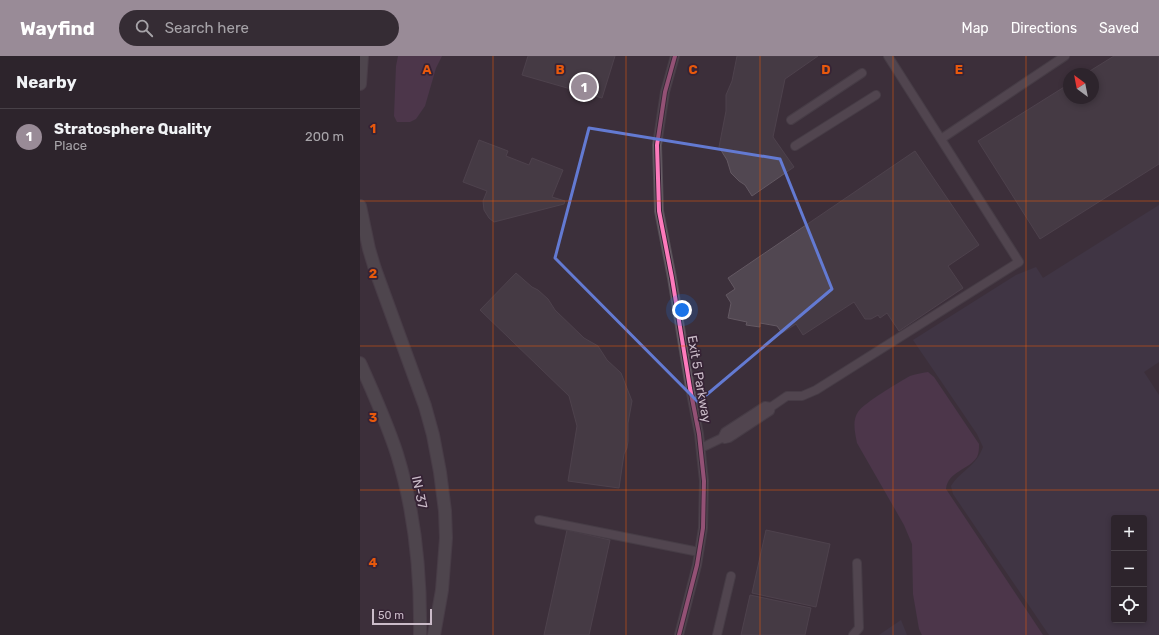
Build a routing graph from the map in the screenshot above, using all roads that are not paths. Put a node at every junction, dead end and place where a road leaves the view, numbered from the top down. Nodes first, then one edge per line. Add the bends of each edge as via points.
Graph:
1 (362, 56) edge
2 (675, 56) edge
3 (888, 56) edge
4 (1065, 56) edge
5 (862, 73) dead end
6 (360, 84) edge
7 (876, 95) dead end
8 (791, 120) dead end
9 (941, 139) junction
10 (795, 146) dead end
11 (360, 206) edge
12 (360, 363) edge
13 (700, 448) junction
14 (539, 520) dead end
15 (699, 552) junction
16 (858, 564) dead end
17 (731, 576) dead end
18 (420, 635) edge
19 (434, 635) edge
20 (679, 635) edge
21 (717, 635) edge
22 (853, 635) edge

1 - 6 highway
2 - 13 street, Exit 5 Parkway via 665,92 657,145 659,211
3 - 9 street
4 - 9 street
5 - 8 street
7 - 10 street
9 - 13 street via 1019,262 816,390 802,396 787,396 771,406 764,406 725,432 722,438
11 - 19 highway via 375,269 425,406 440,472 446,538 442,590
12 - 18 highway, IN-37 via 396,453 408,495 417,553
13 - 15 street, Exit 5 Parkway via 704,488 703,528
14 - 15 street
15 - 20 street, Exit 5 Parkway
16 - 22 street via 859,628
17 - 21 street

